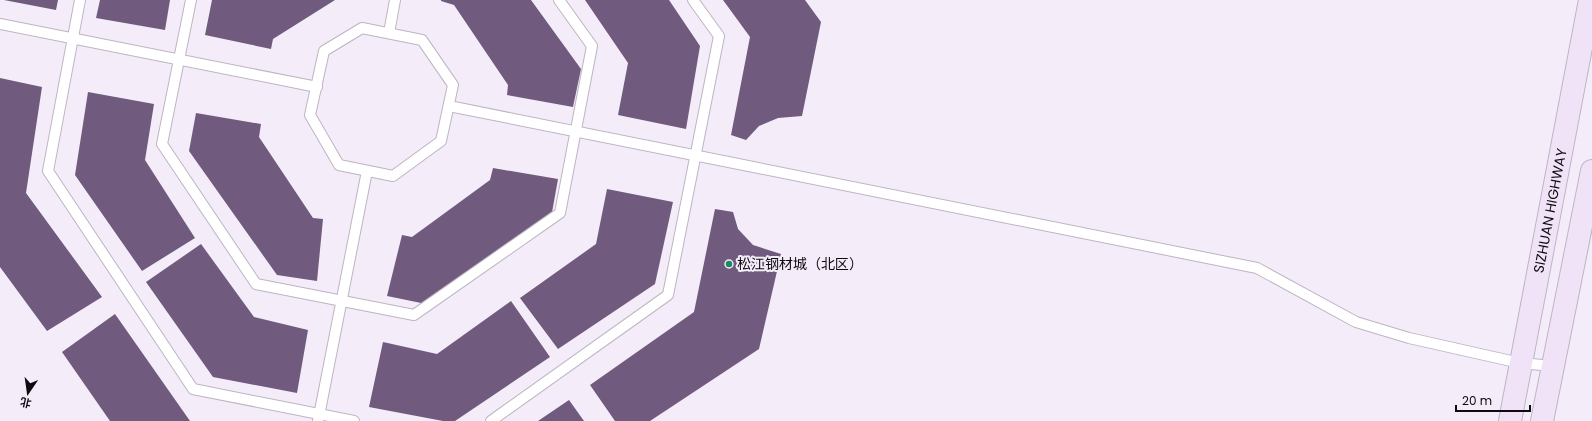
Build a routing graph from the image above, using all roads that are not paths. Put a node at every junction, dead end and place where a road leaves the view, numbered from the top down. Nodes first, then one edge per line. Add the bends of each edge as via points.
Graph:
1 (80, 0) edge
2 (191, 0) edge
3 (395, 0) edge
4 (559, 0) edge
5 (693, 0) edge
6 (1590, 0) edge
7 (0, 24) edge
8 (389, 33) junction
9 (72, 38) junction
10 (179, 60) junction
11 (317, 87) junction
12 (448, 106) junction
13 (576, 131) junction
14 (696, 155) junction
15 (367, 171) junction
16 (1592, 171) edge
17 (341, 301) junction
18 (1520, 363) junction
19 (1552, 366) junction
20 (318, 418) edge
21 (354, 421) edge
22 (491, 421) edge
23 (1510, 421) edge
24 (1542, 421) edge

1 - 9 lane
2 - 10 lane
3 - 8 lane
4 - 13 lane via 592,46
5 - 14 lane via 719,36
6 - 18 main road, SIZHUAN HIGHWAY
7 - 9 lane
8 - 11 lane via 362,28 324,51
8 - 12 lane via 422,40 453,85
9 - 10 lane
9 - 20 lane via 48,171 193,389
10 - 11 lane
10 - 17 lane via 162,144 256,284
11 - 15 lane via 310,115 339,165
12 - 13 lane
12 - 15 lane via 441,141 393,176
13 - 14 lane
13 - 17 lane via 560,213 414,315
14 - 18 lane via 1257,268 1356,322 1409,338
14 - 22 lane via 668,295
15 - 17 lane
16 - 19 main road
17 - 20 lane
18 - 19 lane
18 - 23 main road, SIZHUAN HIGHWAY
19 - 24 main road
20 - 21 lane

